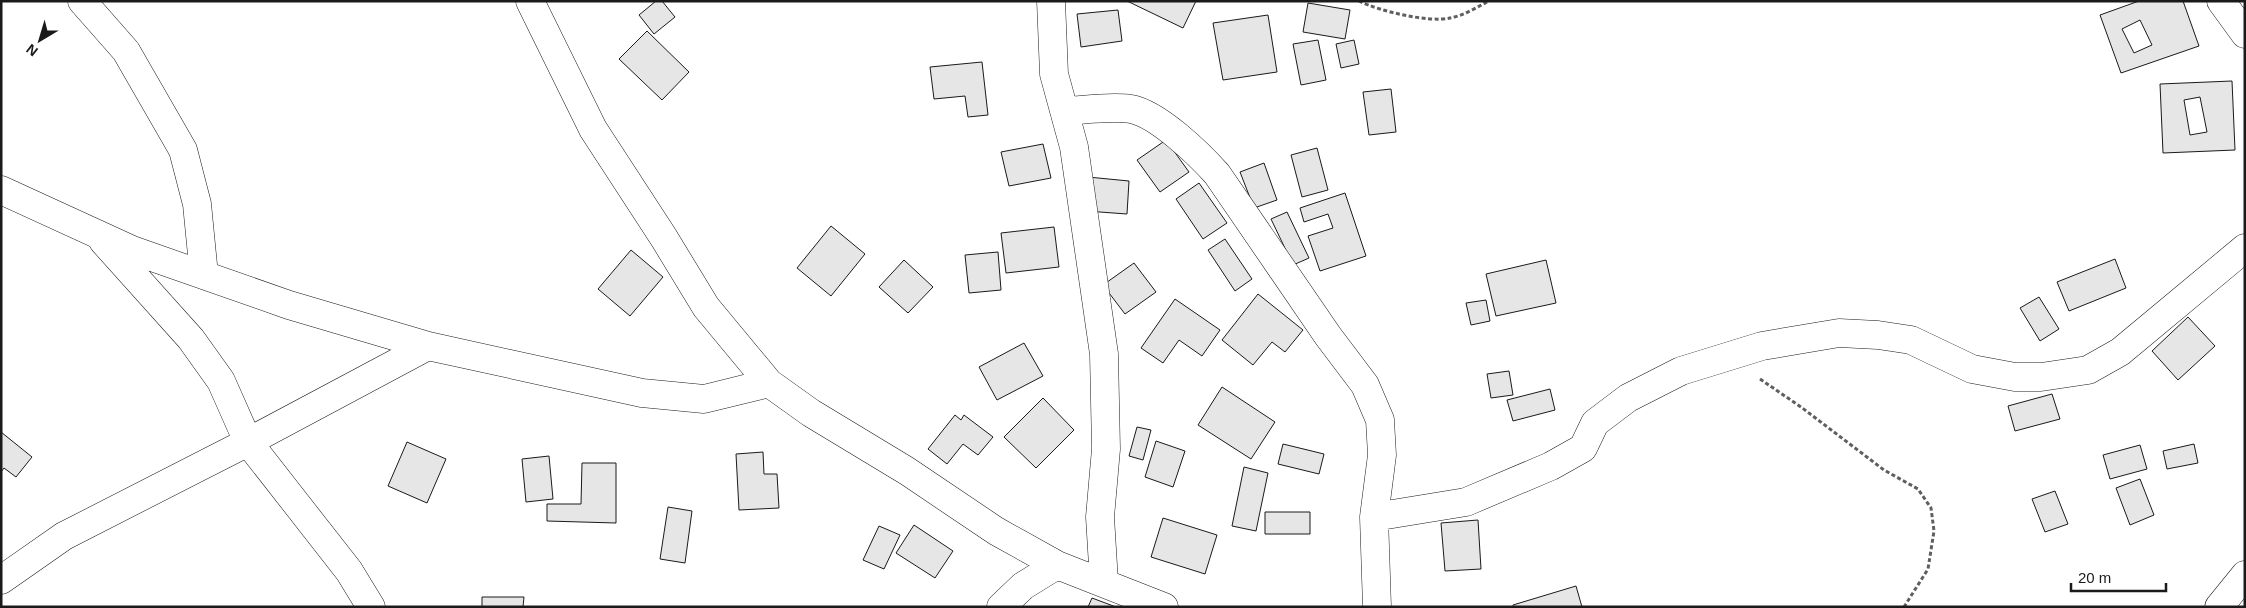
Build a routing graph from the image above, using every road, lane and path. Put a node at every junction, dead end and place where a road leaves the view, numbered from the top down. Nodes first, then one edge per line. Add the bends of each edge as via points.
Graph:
1 (82, 1) edge
2 (1051, 1) edge
3 (1360, 1) edge
4 (1489, 1) edge
5 (2221, 1) edge
6 (531, 2) edge
7 (2245, 34) edge
8 (1064, 112) junction
9 (1, 190) edge
10 (96, 234) junction
11 (2245, 248) edge
12 (204, 275) junction
13 (428, 346) junction
14 (1727, 357) junction
15 (769, 383) junction
16 (248, 442) junction
17 (1374, 518) junction
18 (1057, 565) junction
19 (2245, 575) edge
20 (1, 580) edge
21 (1104, 582) junction
22 (371, 607) edge
23 (1001, 607) edge
24 (1164, 607) edge
25 (1377, 607) edge
26 (1904, 607) edge
27 (2219, 607) edge

1 - 12 street via 126,51 183,150 197,204
2 - 8 street via 1054,74
3 - 4 path via 1372,8 1410,16 1450,19
5 - 7 street
6 - 15 street via 593,129 706,308
8 - 17 street via 1130,109 1146,113 1198,154 1217,174 1365,385 1380,420 1382,455
8 - 21 street via 1074,147 1104,354 1106,449 1100,517
9 - 10 street
10 - 12 street
10 - 16 street via 156,297 206,360 221,381
11 - 14 street via 2120,352 2088,370 2015,377 1972,369 1911,340 1840,333 1762,346
12 - 13 street via 289,305
13 - 15 street via 642,393 704,399
13 - 16 street
14 - 17 street via 1681,371 1628,398 1596,423 1583,448 1551,466 1466,502
14 - 26 path via 1801,407 1884,470 1918,489 1931,508 1934,531 1928,569
15 - 18 street via 996,531
16 - 20 street via 64,536
16 - 22 street via 349,571
17 - 25 street
18 - 21 street
18 - 23 street via 1023,586
19 - 27 street
21 - 24 street

